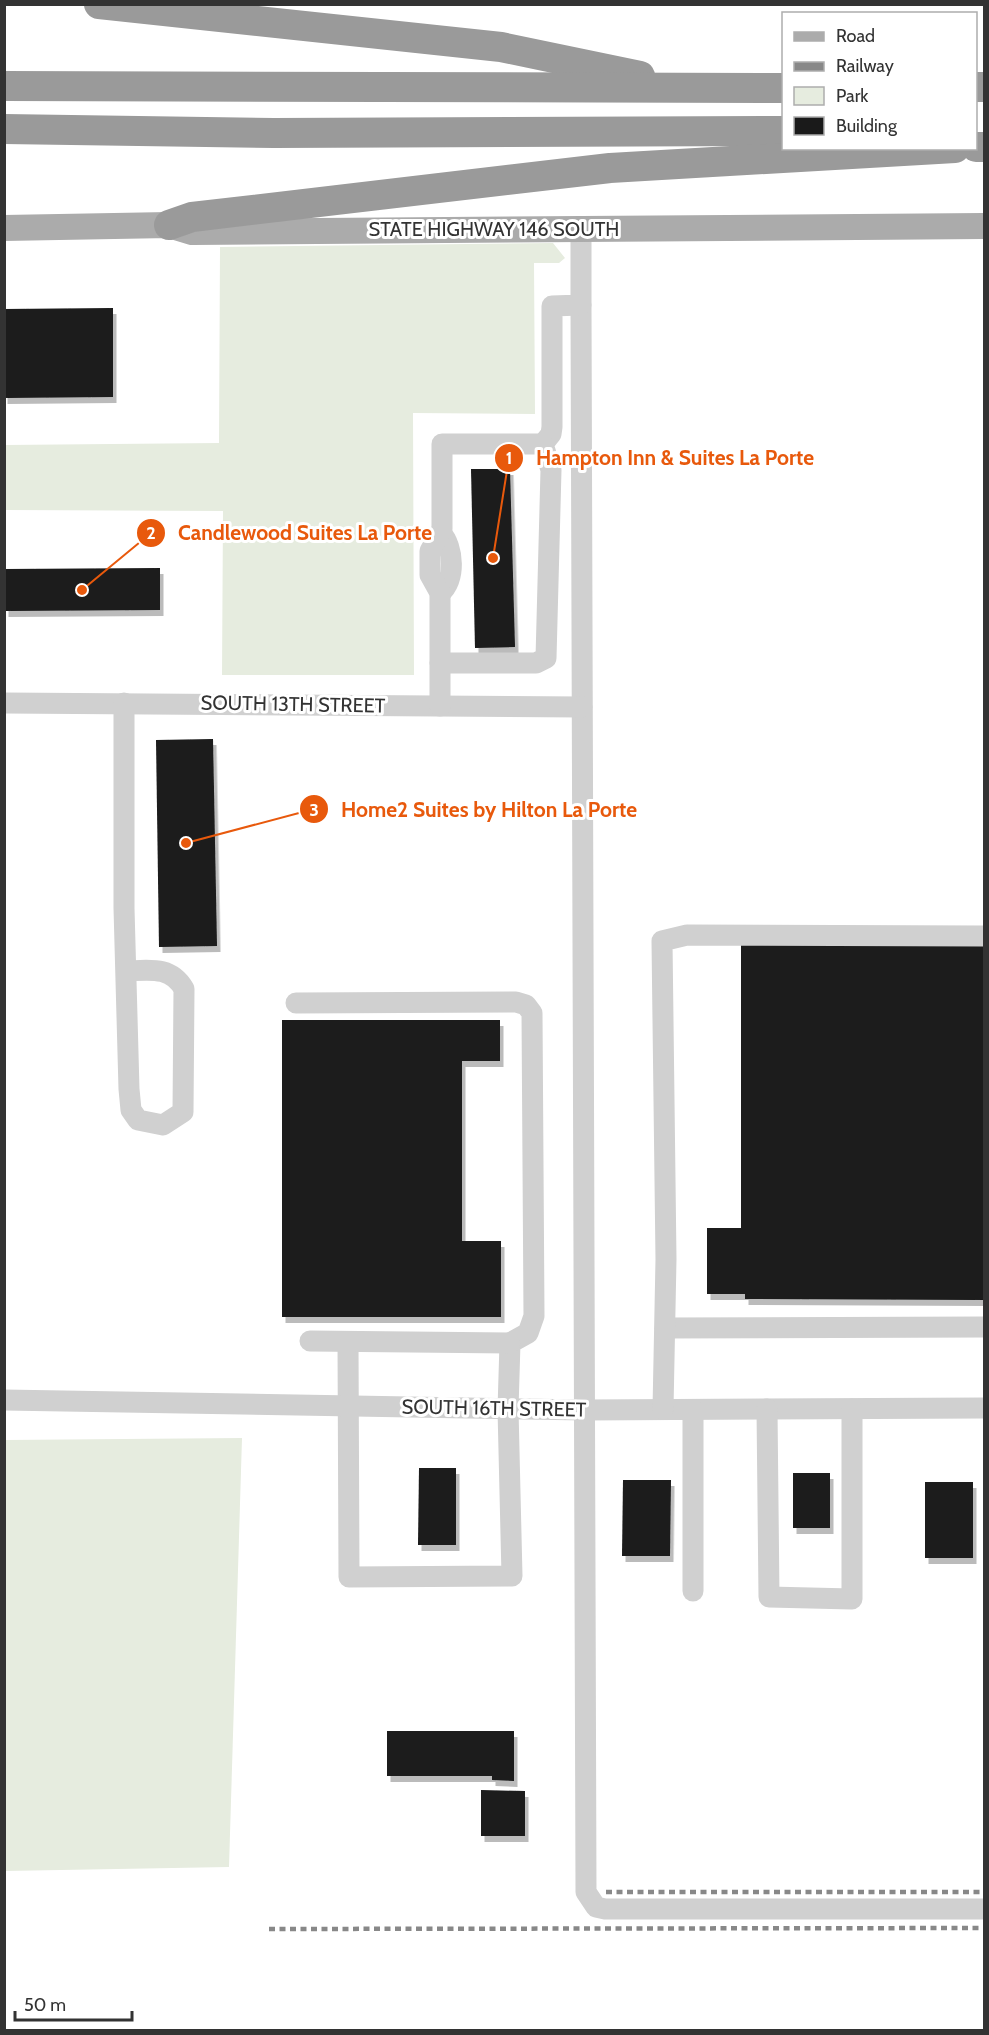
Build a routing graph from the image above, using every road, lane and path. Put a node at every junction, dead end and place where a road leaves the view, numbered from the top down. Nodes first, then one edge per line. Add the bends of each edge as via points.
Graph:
1 (99, 4) edge
2 (4, 86) edge
3 (782, 88) edge
4 (704, 89) junction
5 (4, 129) edge
6 (782, 131) edge
7 (920, 150) edge
8 (170, 225) junction
9 (984, 226) edge
10 (4, 228) edge
11 (581, 228) junction
12 (580, 305) junction
13 (543, 444) junction
14 (440, 663) junction
15 (4, 703) edge
16 (124, 703) junction
17 (440, 706) junction
18 (582, 707) junction
19 (984, 936) edge
20 (127, 971) junction
21 (296, 1003) dead end
22 (984, 1326) edge
23 (665, 1328) junction
24 (310, 1341) dead end
25 (348, 1342) junction
26 (510, 1343) junction
27 (4, 1400) edge
28 (348, 1406) junction
29 (984, 1408) edge
30 (508, 1409) junction
31 (663, 1409) junction
32 (767, 1409) junction
33 (852, 1409) junction
34 (585, 1410) junction
35 (693, 1410) junction
36 (693, 1591) dead end
37 (984, 1909) edge

1 - 4 highway via 501,47
2 - 4 highway
3 - 4 highway
5 - 6 highway via 274,133
7 - 8 highway via 610,168 192,216
8 - 10 main road, STATE HIGHWAY 146 SOUTH
8 - 11 main road, STATE HIGHWAY 146 SOUTH via 192,232
9 - 11 main road, STATE HIGHWAY 146 SOUTH
11 - 12 street
12 - 13 street via 552,306 552,426
12 - 18 street
13 - 14 street via 551,470 546,658 536,663
13 - 14 street via 442,444 441,533 430,551 430,575 440,593
14 - 17 street
15 - 16 street, SOUTH 13TH STREET
16 - 17 street, SOUTH 13TH STREET
16 - 20 street
17 - 18 street, SOUTH 13TH STREET
18 - 34 street
19 - 23 street via 687,935 662,941
20 - 20 street via 131,1110 138,1120 163,1125 183,1112 184,989 178,979 158,970
21 - 26 street via 516,1002 526,1005 532,1013 534,1316 528,1333
22 - 23 street
23 - 31 street
24 - 25 street
25 - 26 street
25 - 28 street
26 - 30 street
27 - 28 street, SOUTH 16TH STREET
28 - 30 street, SOUTH 16TH STREET
28 - 30 street via 349,1577 512,1576
29 - 33 street, SOUTH 16TH STREET
30 - 34 street, SOUTH 16TH STREET
31 - 34 street, SOUTH 16TH STREET
31 - 35 street, SOUTH 16TH STREET
32 - 33 street, SOUTH 16TH STREET
32 - 33 street via 769,1597 852,1599
32 - 35 street, SOUTH 16TH STREET
34 - 37 street via 586,1892 590,1901 605,1910
35 - 36 street

